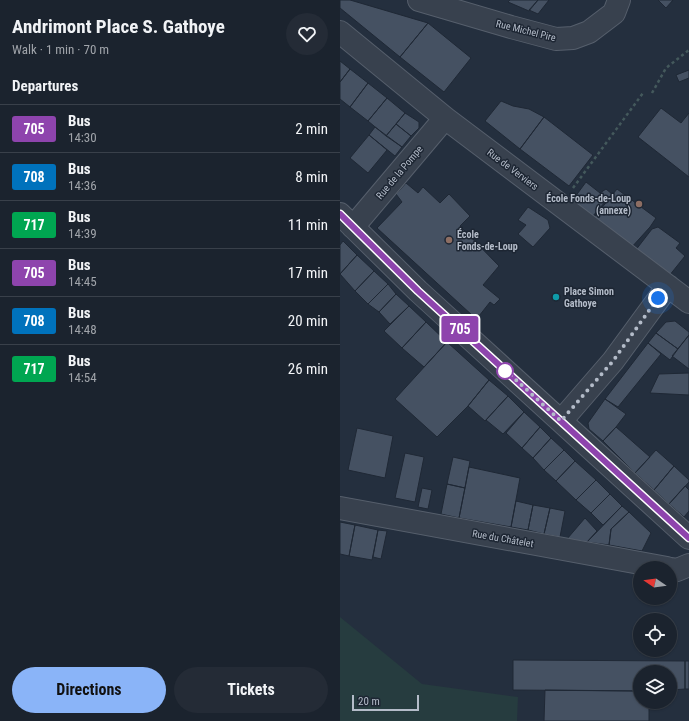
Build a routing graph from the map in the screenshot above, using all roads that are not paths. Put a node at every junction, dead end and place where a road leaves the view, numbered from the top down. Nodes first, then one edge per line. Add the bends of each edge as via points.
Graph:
1 (419, 0) edge
2 (619, 0) edge
3 (340, 32) edge
4 (445, 118) junction
5 (346, 220) edge
6 (668, 286) junction
7 (689, 302) edge
8 (561, 421) junction
9 (340, 508) edge
10 (689, 538) edge
11 (633, 562) edge
12 (689, 564) edge
13 (677, 570) edge

1 - 2 street, Rue Michel Pire via 556,39 573,38 589,32 614,13
3 - 4 street, Rue de Verviers
4 - 5 street, Rue de la Pompe
4 - 6 street, Rue de Verviers
5 - 8 street via 418,291
6 - 7 street, Rue de Verviers
6 - 8 street via 613,361
8 - 10 street
9 - 11 street, Rue du Châtelet
12 - 13 street

